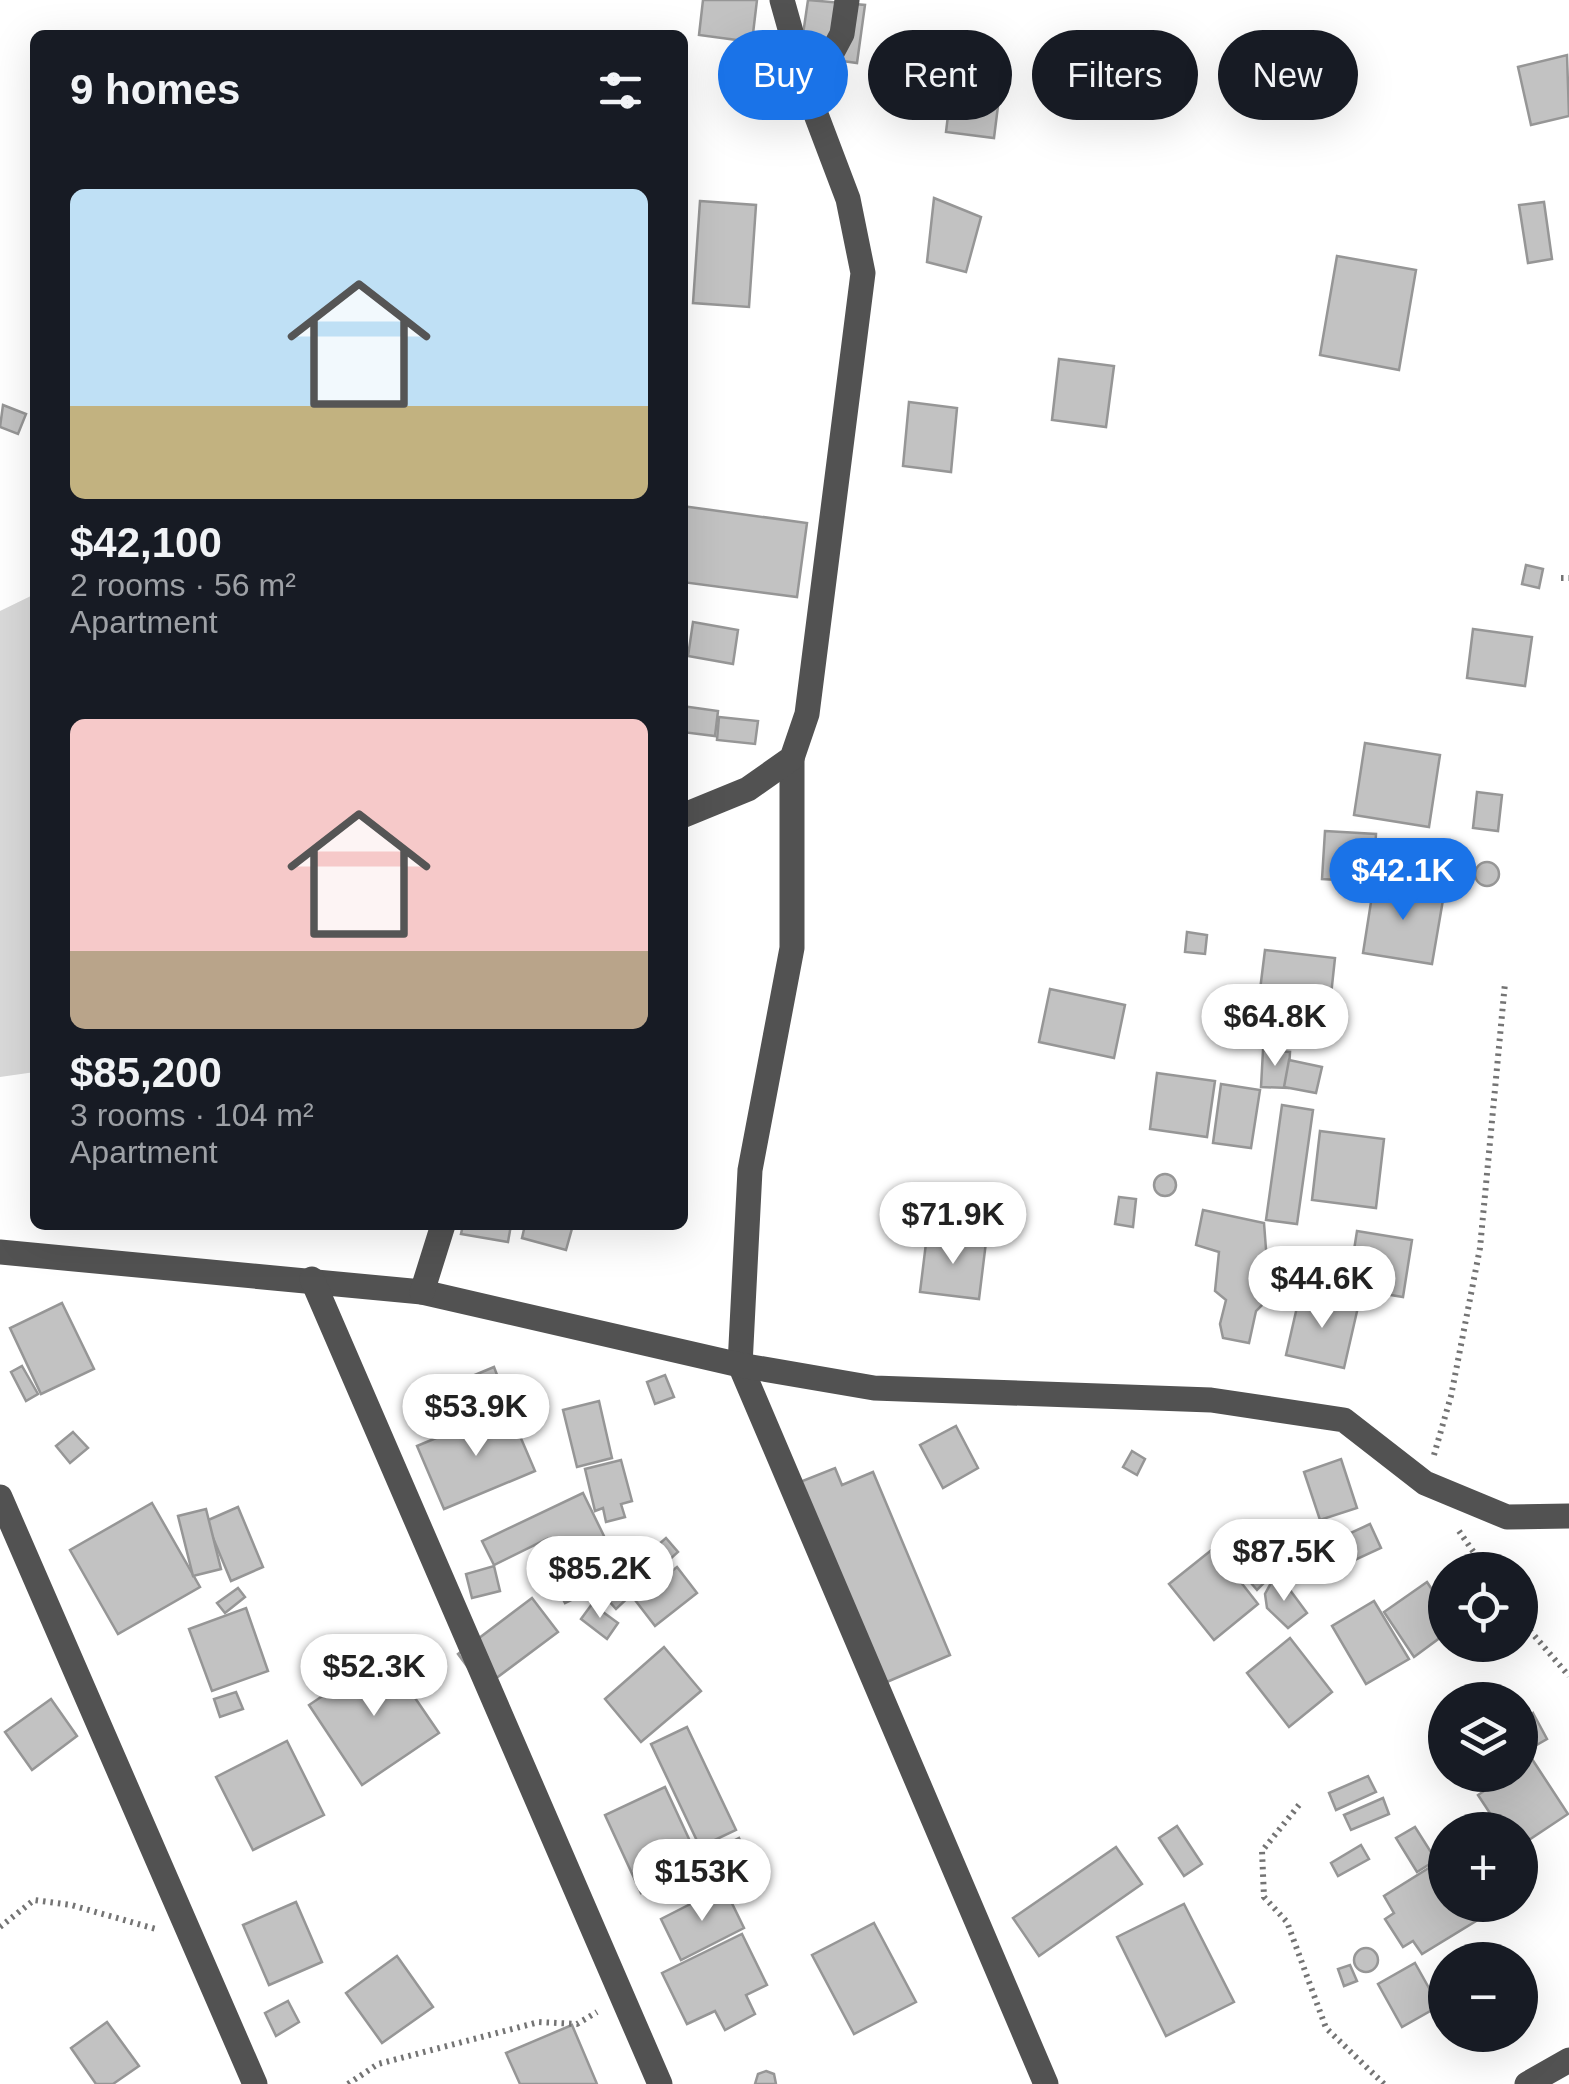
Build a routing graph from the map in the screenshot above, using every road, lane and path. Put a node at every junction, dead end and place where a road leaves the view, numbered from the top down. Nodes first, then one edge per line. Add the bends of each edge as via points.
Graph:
1 (782, 0) edge
2 (847, 0) edge
3 (790, 30) edge
4 (843, 30) edge
5 (818, 120) edge
6 (792, 758) junction
7 (688, 814) edge
8 (1505, 983) dead end
9 (441, 1230) edge
10 (0, 1252) edge
11 (312, 1279) junction
12 (422, 1292) junction
13 (740, 1365) junction
14 (1425, 1482) junction
15 (0, 1497) edge
16 (1569, 1516) edge
17 (1456, 1526) dead end
18 (1474, 1552) edge
19 (1538, 1640) edge
20 (1569, 1676) edge
21 (1299, 1806) dead end
22 (0, 1928) edge
23 (190, 1936) junction
24 (618, 1989) junction
25 (1569, 2060) edge
26 (255, 2084) edge
27 (348, 2084) edge
28 (660, 2084) edge
29 (1046, 2084) edge
30 (1384, 2084) edge
31 (1527, 2084) edge

1 - 3 street
2 - 4 street
5 - 6 street via 848,198 863,273 808,714
6 - 7 street via 748,789
6 - 13 street via 792,948 750,1170
8 - 14 path via 1480,1248 1451,1396
9 - 12 street
10 - 11 street
11 - 12 street
11 - 24 street
12 - 13 street
13 - 14 street via 874,1388 1212,1400 1344,1420
13 - 29 street
14 - 16 street via 1507,1517
15 - 23 street
17 - 18 path
19 - 20 path
21 - 30 path via 1262,1851 1264,1898 1287,1922 1326,2028
22 - 23 path via 34,1900
23 - 26 street
24 - 27 path via 577,2024 538,2022 485,2035 378,2064
24 - 28 street
25 - 31 street

